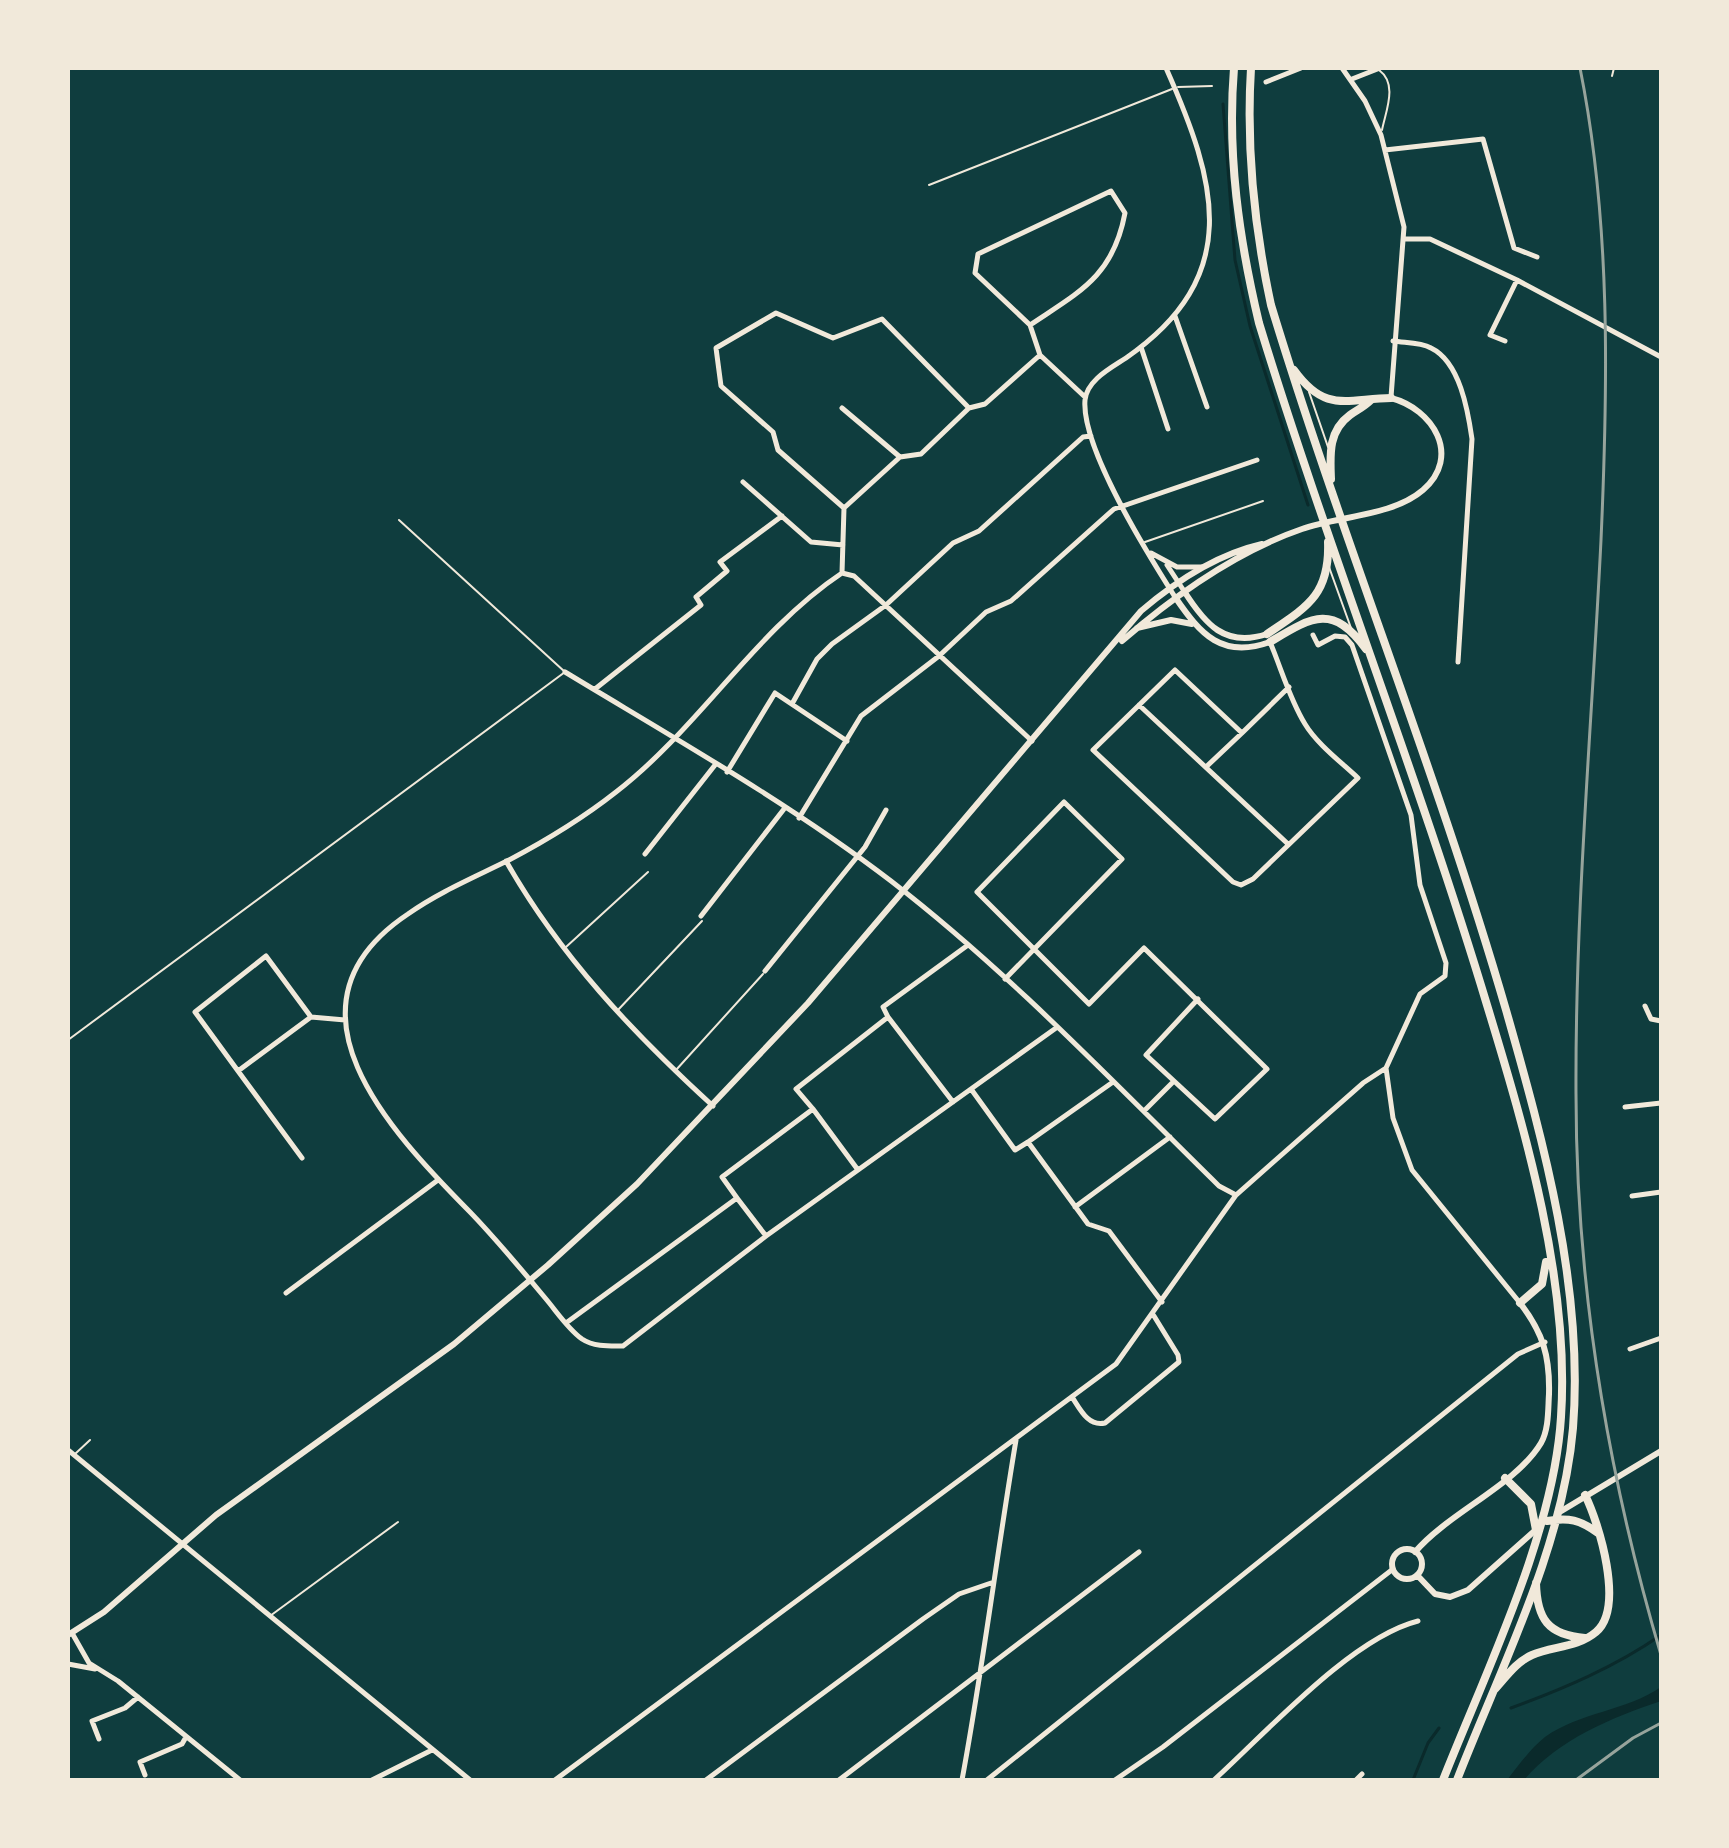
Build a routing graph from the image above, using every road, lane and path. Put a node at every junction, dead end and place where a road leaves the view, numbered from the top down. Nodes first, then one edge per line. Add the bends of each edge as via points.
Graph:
1 (1166, 68) edge
2 (1234, 68) edge
3 (1251, 68) edge
4 (1301, 68) edge
5 (1342, 68) edge
6 (1378, 68) edge
7 (1614, 68) edge
8 (1612, 76) dead end
9 (1352, 79) junction
10 (1266, 82) dead end
11 (1212, 86) dead end
12 (1175, 87) junction
13 (1381, 135) junction
14 (1385, 150) junction
15 (929, 185) dead end
16 (1405, 239) junction
17 (1537, 257) dead end
18 (1517, 280) junction
19 (1175, 316) junction
20 (1030, 325) junction
21 (1393, 341) junction
22 (1505, 341) dead end
23 (1141, 347) junction
24 (1040, 355) junction
25 (1661, 357) edge
26 (1288, 362) junction
27 (1307, 387) junction
28 (1085, 397) junction
29 (1391, 398) junction
30 (1371, 400) junction
31 (1207, 407) dead end
32 (842, 408) dead end
33 (969, 408) junction
34 (1168, 429) dead end
35 (1091, 436) junction
36 (1330, 452) junction
37 (900, 457) junction
38 (1257, 460) dead end
39 (743, 482) dead end
40 (1332, 492) junction
41 (1263, 501) dead end
42 (1121, 506) junction
43 (844, 508) junction
44 (782, 516) junction
45 (399, 520) dead end
46 (1328, 531) junction
47 (1144, 542) junction
48 (1262, 544) junction
49 (843, 545) junction
50 (1150, 552) junction
51 (1166, 563) junction
52 (1207, 566) junction
53 (1329, 566) junction
54 (842, 573) junction
55 (1179, 583) junction
56 (1170, 589) junction
57 (1184, 591) junction
58 (1175, 597) junction
59 (886, 605) junction
60 (1195, 625) junction
61 (1136, 629) junction
62 (1352, 629) junction
63 (1313, 635) dead end
64 (1268, 638) junction
65 (1108, 652) junction
66 (939, 656) junction
67 (1371, 656) junction
68 (1458, 662) dead end
69 (565, 672) junction
70 (1289, 687) junction
71 (594, 690) junction
72 (792, 704) junction
73 (1139, 705) junction
74 (1242, 733) junction
75 (674, 738) junction
76 (847, 741) junction
77 (1032, 741) junction
78 (715, 765) junction
79 (1206, 767) junction
80 (727, 772) junction
81 (784, 809) junction
82 (886, 810) dead end
83 (799, 818) junction
84 (1288, 844) junction
85 (645, 854) dead end
86 (855, 854) junction
87 (506, 861) junction
88 (648, 872) dead end
89 (904, 891) junction
90 (701, 919) joint
91 (968, 945) junction
92 (1032, 949) junction
93 (563, 950) junction
94 (765, 971) joint
95 (1005, 979) junction
96 (1198, 999) junction
97 (1645, 1006) dead end
98 (616, 1012) junction
99 (311, 1017) junction
100 (888, 1017) junction
101 (345, 1020) junction
102 (1661, 1021) edge
103 (1056, 1028) junction
104 (68, 1040) edge
105 (1386, 1068) junction
106 (238, 1071) junction
107 (675, 1071) junction
108 (1174, 1081) junction
109 (1113, 1082) junction
110 (971, 1089) junction
111 (953, 1102) junction
112 (1661, 1103) edge
113 (713, 1106) junction
114 (1625, 1107) dead end
115 (813, 1109) junction
116 (1144, 1112) junction
117 (1170, 1137) junction
118 (1028, 1142) junction
119 (302, 1158) dead end
120 (858, 1170) junction
121 (438, 1180) junction
122 (1661, 1192) edge
123 (1236, 1195) junction
124 (1632, 1196) dead end
125 (737, 1198) junction
126 (1075, 1207) junction
127 (766, 1236) junction
128 (1547, 1249) junction
129 (531, 1281) junction
130 (286, 1293) dead end
131 (1162, 1302) junction
132 (1520, 1303) junction
133 (1153, 1316) junction
134 (566, 1323) junction
135 (1661, 1338) edge
136 (1545, 1342) junction
137 (1630, 1349) dead end
138 (1072, 1397) junction
139 (1016, 1439) junction
140 (90, 1440) dead end
141 (68, 1450) edge
142 (1661, 1451) edge
143 (74, 1455) junction
144 (1505, 1478) junction
145 (1585, 1495) junction
146 (1547, 1521) junction
147 (398, 1522) dead end
148 (1598, 1533) junction
149 (1537, 1536) junction
150 (182, 1542) junction
151 (1139, 1552) dead end
152 (1415, 1552) junction
153 (1393, 1569) junction
154 (1417, 1575) junction
155 (1536, 1578) junction
156 (991, 1583) junction
157 (269, 1617) junction
158 (1418, 1621) dead end
159 (70, 1634) edge
160 (1586, 1638) junction
161 (68, 1664) edge
162 (99, 1670) junction
163 (982, 1674) junction
164 (1492, 1692) junction
165 (138, 1697) junction
166 (186, 1737) junction
167 (99, 1739) dead end
168 (432, 1750) junction
169 (1362, 1774) dead end
170 (145, 1775) dead end
171 (240, 1780) edge
172 (372, 1780) edge
173 (470, 1780) edge
174 (555, 1780) edge
175 (706, 1780) edge
176 (839, 1780) edge
177 (962, 1780) edge
178 (987, 1780) edge
179 (1115, 1780) edge
180 (1214, 1780) edge
181 (1356, 1780) edge
182 (1443, 1780) edge
183 (1457, 1780) edge

1 - 12 street
2 - 46 highway via 1233,161 1244,262 1272,368
3 - 26 highway via 1249,117 1259,251
4 - 10 street
5 - 9 street
6 - 9 street
6 - 13 lane via 1390,89
7 - 8 lane
9 - 13 street
11 - 12 lane
12 - 15 lane
12 - 19 street via 1207,182 1211,221 1202,268
13 - 14 street
14 - 16 street
14 - 17 street via 1483,139 1514,248
16 - 18 street via 1430,239
16 - 21 street
18 - 22 street via 1490,335
18 - 25 street
19 - 23 street
19 - 31 street
20 - 20 street via 1095,282 1121,235 1125,213 1111,191 978,254 975,273
20 - 24 street
21 - 29 street
21 - 68 street via 1436,351 1459,386 1468,415 1472,439
23 - 28 street via 1095,379
23 - 34 street
24 - 28 street
24 - 33 street via 985,404
26 - 27 highway
26 - 40 highway
27 - 30 highway via 1327,401
27 - 36 lane
28 - 35 street
29 - 30 highway
29 - 48 street via 1416,408 1432,423 1439,440 1439,465 1420,492 1401,503
30 - 36 highway via 1341,423
32 - 37 street
33 - 37 street via 921,454
33 - 43 street via 882,319 833,338 776,313 716,348 721,386 773,432 778,450
35 - 42 street
35 - 59 street via 1083,437 979,531 953,543
36 - 40 highway
37 - 43 street
38 - 42 street
39 - 44 street
40 - 155 highway via 1491,958 1543,1151 1573,1335 1573,1428 1562,1494
41 - 47 lane
42 - 47 street
42 - 66 street via 1011,601 986,612
43 - 49 street
44 - 49 street via 811,542
44 - 71 street via 720,562 727,571 696,597 701,605
45 - 69 lane
46 - 53 highway
46 - 67 highway
47 - 50 street
48 - 52 street
48 - 57 street
49 - 54 street
50 - 51 street
50 - 56 street
51 - 52 street
51 - 55 street
52 - 55 street
53 - 62 lane
53 - 64 highway via 1310,604
54 - 59 street via 854,576
54 - 75 street via 766,640
55 - 56 street
55 - 57 street
56 - 58 street
56 - 65 street via 1141,611
57 - 58 street
57 - 64 street via 1220,634
58 - 60 street
58 - 61 street
59 - 66 street
59 - 72 street via 817,659
60 - 61 street via 1171,620
60 - 64 street via 1216,642 1236,649
61 - 65 street
62 - 64 highway via 1320,618
62 - 67 highway
63 - 105 street via 1318,645 1335,636 1352,645 1411,815 1420,885 1446,963 1445,976 1420,994
64 - 70 street
65 - 77 street
66 - 76 street via 861,716
66 - 77 street
67 - 128 highway via 1495,1033
69 - 71 street
69 - 104 lane
70 - 74 street
70 - 84 street via 1305,725 1358,778
71 - 75 street
72 - 76 street
72 - 80 street via 775,693
73 - 74 street via 1175,670
73 - 79 street
73 - 84 street via 1093,750 1126,782 1241,885
74 - 79 street
75 - 78 street
75 - 87 street via 619,790
76 - 83 street
77 - 89 street
78 - 80 street
78 - 85 street
79 - 84 street
80 - 81 street
81 - 83 street
81 - 90 street
82 - 86 street via 865,847
83 - 86 street
86 - 89 street
86 - 94 street
87 - 93 street
87 - 101 street via 428,901 383,934 353,977
88 - 93 lane
89 - 91 street
89 - 113 street
90 - 98 lane
91 - 95 street
91 - 100 street via 883,1007
92 - 92 street via 1122,859 1064,802 977,892
92 - 95 street
92 - 96 street via 1089,1004 1144,948
93 - 98 street
94 - 107 lane
95 - 103 street
96 - 108 street via 1146,1055
96 - 108 street via 1267,1069 1215,1119
97 - 102 street via 1651,1019
98 - 107 street
99 - 101 street
99 - 106 street
99 - 106 street via 266,956 195,1012
100 - 111 street
100 - 115 street via 796,1089
101 - 121 street via 362,1084
103 - 109 street
103 - 110 street
105 - 123 street
105 - 132 street via 1393,1118 1412,1170
106 - 119 street
107 - 113 street
108 - 116 street
109 - 116 street
109 - 118 street
110 - 111 street
110 - 118 street via 1015,1150
111 - 120 street
112 - 114 street
113 - 129 street
115 - 120 street
115 - 125 street via 722,1177
116 - 117 street
117 - 123 street via 1219,1186
117 - 126 street
118 - 126 street
120 - 127 street
121 - 129 street
121 - 130 street
122 - 124 street
123 - 131 street
125 - 127 street
125 - 134 street
126 - 131 street via 1088,1224 1109,1231
127 - 134 street via 623,1346 584,1341
128 - 132 highway via 1542,1284
128 - 149 highway via 1562,1379 1561,1419
129 - 134 street
129 - 150 street via 454,1344
131 - 133 street
132 - 136 street
133 - 138 street via 1116,1364
133 - 138 street via 1179,1362 1105,1423 1088,1420
135 - 137 street
136 - 144 street via 1549,1379 1543,1438
136 - 178 street via 1518,1354
138 - 139 street
139 - 156 street
139 - 174 street
140 - 143 lane
141 - 143 street
142 - 145 street
143 - 150 street
144 - 149 highway via 1527,1499
144 - 152 street
145 - 146 street
145 - 148 highway
146 - 148 highway via 1568,1518
146 - 154 street via 1456,1596 1435,1594
147 - 157 lane
148 - 160 highway via 1609,1602 1602,1625
149 - 182 highway
150 - 157 street
150 - 159 street via 104,1612
151 - 163 street
152 - 153 street via 1399,1552
152 - 154 street via 1421,1562
153 - 154 street via 1403,1578
153 - 179 street
155 - 160 highway via 1537,1606 1545,1624 1560,1634
155 - 164 highway
156 - 163 street
156 - 175 street via 959,1594
157 - 168 street
158 - 180 street via 1393,1627 1349,1660
159 - 162 street
160 - 164 highway via 1526,1658
161 - 162 street
162 - 165 street
163 - 176 street
163 - 177 street
164 - 183 highway
165 - 166 street
165 - 167 street via 92,1721
166 - 170 street via 182,1744 140,1762
166 - 171 street
168 - 172 street
168 - 173 street
169 - 181 street

